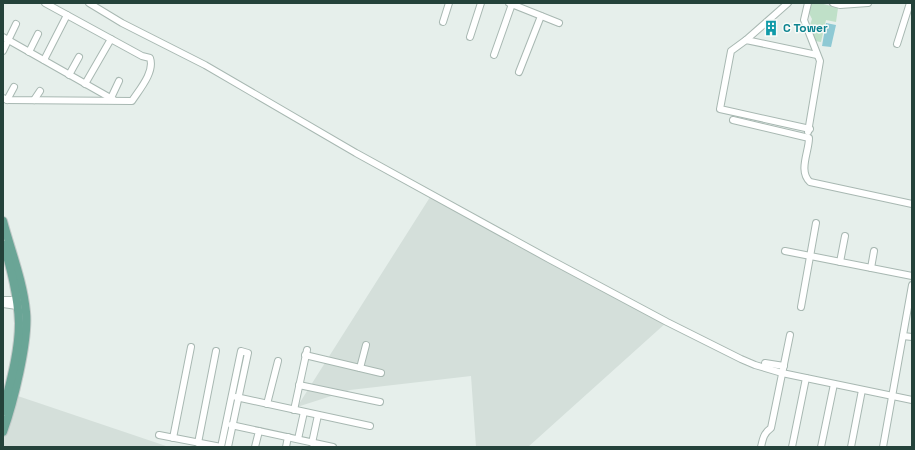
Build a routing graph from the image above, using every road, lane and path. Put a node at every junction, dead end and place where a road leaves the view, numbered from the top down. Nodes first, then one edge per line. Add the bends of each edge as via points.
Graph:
1 (45, 3) edge
2 (89, 3) edge
3 (449, 3) edge
4 (481, 3) edge
5 (788, 3) edge
6 (808, 3) edge
7 (832, 3) edge
8 (868, 3) edge
9 (910, 3) edge
10 (510, 4) edge
11 (910, 11) edge
12 (67, 15) junction
13 (541, 16) junction
14 (442, 22) dead end
15 (559, 23) dead end
16 (16, 24) dead end
17 (38, 34) dead end
18 (470, 37) dead end
19 (6, 39) edge
20 (111, 39) junction
21 (746, 40) junction
22 (897, 44) dead end
23 (3, 51) edge
24 (29, 52) junction
25 (494, 54) dead end
26 (817, 55) junction
27 (79, 57) dead end
28 (44, 60) junction
29 (519, 72) dead end
30 (70, 75) junction
31 (119, 81) dead end
32 (85, 84) junction
33 (14, 87) dead end
34 (40, 90) dead end
35 (5, 99) edge
36 (113, 99) junction
37 (34, 100) junction
38 (733, 120) dead end
39 (810, 129) junction
40 (806, 137) junction
41 (912, 204) edge
42 (3, 220) edge
43 (816, 223) dead end
44 (845, 236) dead end
45 (4, 248) edge
46 (785, 251) dead end
47 (874, 251) dead end
48 (810, 256) junction
49 (840, 262) junction
50 (871, 268) junction
51 (912, 276) edge
52 (912, 285) edge
53 (3, 300) edge
54 (17, 303) junction
55 (3, 304) edge
56 (910, 304) edge
57 (801, 308) dead end
58 (790, 335) dead end
59 (903, 336) junction
60 (912, 337) edge
61 (366, 345) dead end
62 (191, 346) dead end
63 (216, 351) dead end
64 (278, 361) dead end
65 (765, 363) dead end
66 (784, 366) junction
67 (360, 368) junction
68 (381, 373) dead end
69 (782, 374) junction
70 (806, 378) junction
71 (834, 384) junction
72 (299, 385) junction
73 (862, 390) junction
74 (232, 396) junction
75 (893, 397) junction
76 (239, 398) junction
77 (912, 400) edge
78 (380, 402) dead end
79 (267, 404) junction
80 (294, 410) junction
81 (3, 411) edge
82 (304, 412) junction
83 (318, 415) junction
84 (226, 424) junction
85 (233, 426) junction
86 (370, 426) dead end
87 (259, 431) junction
88 (3, 432) edge
89 (159, 435) dead end
90 (288, 437) junction
91 (173, 438) junction
92 (298, 439) junction
93 (198, 442) junction
94 (313, 444) edge
95 (221, 447) edge
96 (228, 447) edge
97 (255, 447) edge
98 (286, 447) edge
99 (333, 447) edge
100 (761, 447) edge
101 (792, 447) edge
102 (821, 447) edge
103 (851, 447) edge
104 (882, 447) edge

1 - 12 street
2 - 69 street via 660,319 755,365
3 - 14 street
4 - 18 street
5 - 21 street
6 - 26 street via 804,20
7 - 8 street
9 - 11 street
10 - 13 street
10 - 25 street
11 - 22 street
12 - 20 street
12 - 28 street
13 - 15 street
13 - 29 street
16 - 19 street
17 - 24 street
19 - 23 street
19 - 24 street
20 - 32 street
20 - 36 street via 150,58 152,64 149,74 132,101
21 - 26 street
21 - 39 street via 730,51 720,109
24 - 28 street
26 - 39 street via 820,61
27 - 30 street
28 - 30 street
30 - 32 street
31 - 36 street
32 - 36 street
33 - 35 street
34 - 37 street
35 - 37 street
36 - 37 street
38 - 40 street
39 - 40 street
40 - 41 street via 809,138 809,143 804,171 810,182
42 - 88 main road via 23,293 26,321 13,401
43 - 48 street
44 - 49 street
45 - 54 main road
46 - 48 street
47 - 50 street
48 - 49 street
48 - 57 street
49 - 50 street
50 - 51 street
52 - 56 street
53 - 54 street
54 - 55 street
54 - 81 main road via 18,340
56 - 59 street
58 - 66 street
59 - 60 street
59 - 75 street
61 - 67 street
62 - 91 street
63 - 93 street
64 - 79 street
65 - 66 street
66 - 69 street
67 - 68 street
67 - 72 street via 306,353
69 - 70 street
69 - 100 street via 771,428 763,437
70 - 71 street
70 - 101 street
71 - 73 street
71 - 102 street
72 - 78 street
72 - 80 street
73 - 75 street
73 - 103 street
74 - 76 street
74 - 76 street via 245,352
74 - 84 street
75 - 77 street
75 - 104 street
76 - 79 street
76 - 85 street
79 - 80 street
80 - 82 street
82 - 83 street
82 - 92 street
83 - 86 street
83 - 94 street
84 - 85 street
84 - 95 street
85 - 87 street
85 - 96 street
87 - 90 street
87 - 97 street
89 - 91 street
90 - 92 street
90 - 98 street
91 - 93 street
92 - 94 street
93 - 95 street
94 - 99 street

